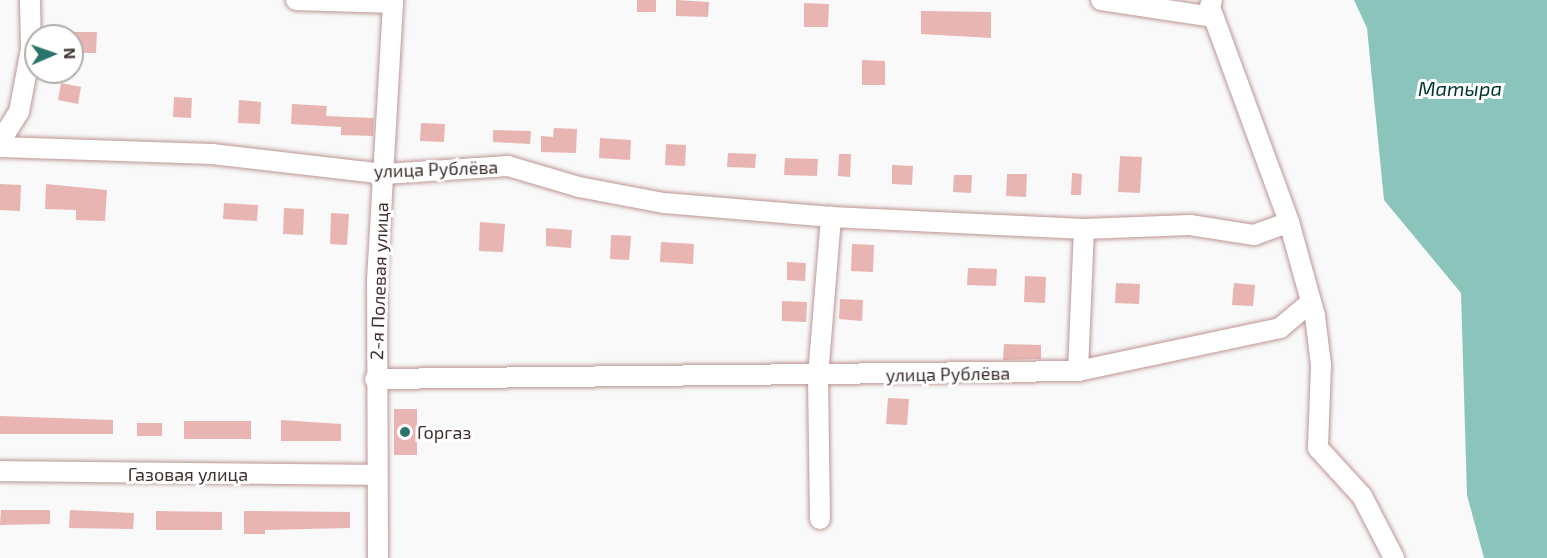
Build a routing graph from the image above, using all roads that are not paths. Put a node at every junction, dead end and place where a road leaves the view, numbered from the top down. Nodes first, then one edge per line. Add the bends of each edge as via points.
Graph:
1 (30, 0) edge
2 (296, 0) edge
3 (1101, 0) edge
4 (393, 1) edge
5 (1213, 8) edge
6 (0, 142) edge
7 (0, 147) edge
8 (384, 174) junction
9 (831, 217) junction
10 (1289, 222) junction
11 (1084, 229) junction
12 (1311, 302) junction
13 (1078, 371) junction
14 (818, 376) junction
15 (375, 380) junction
16 (0, 471) edge
17 (376, 475) junction
18 (820, 519) dead end
19 (378, 558) edge
20 (1394, 558) edge

1 - 6 street via 31,49 19,112
2 - 4 street, 2-я Полевая улица
3 - 5 street
4 - 8 street, 2-я Полевая улица
5 - 10 street
7 - 8 street, улица Рублёва via 212,154
8 - 9 street, улица Рублёва via 508,166 579,187 664,203
8 - 15 street, 2-я Полевая улица
9 - 11 street, улица Рублёва
9 - 14 street
10 - 11 street, улица Рублёва via 1254,235 1190,225
10 - 12 street
11 - 13 street
12 - 13 street, улица Рублёва via 1280,328
12 - 20 street via 1321,365 1318,448 1362,496
13 - 14 street, улица Рублёва
14 - 15 street, улица Рублёва
14 - 18 street
15 - 17 street, 2-я Полевая улица
16 - 17 street, Газовая улица
17 - 19 street, 2-я Полевая улица

